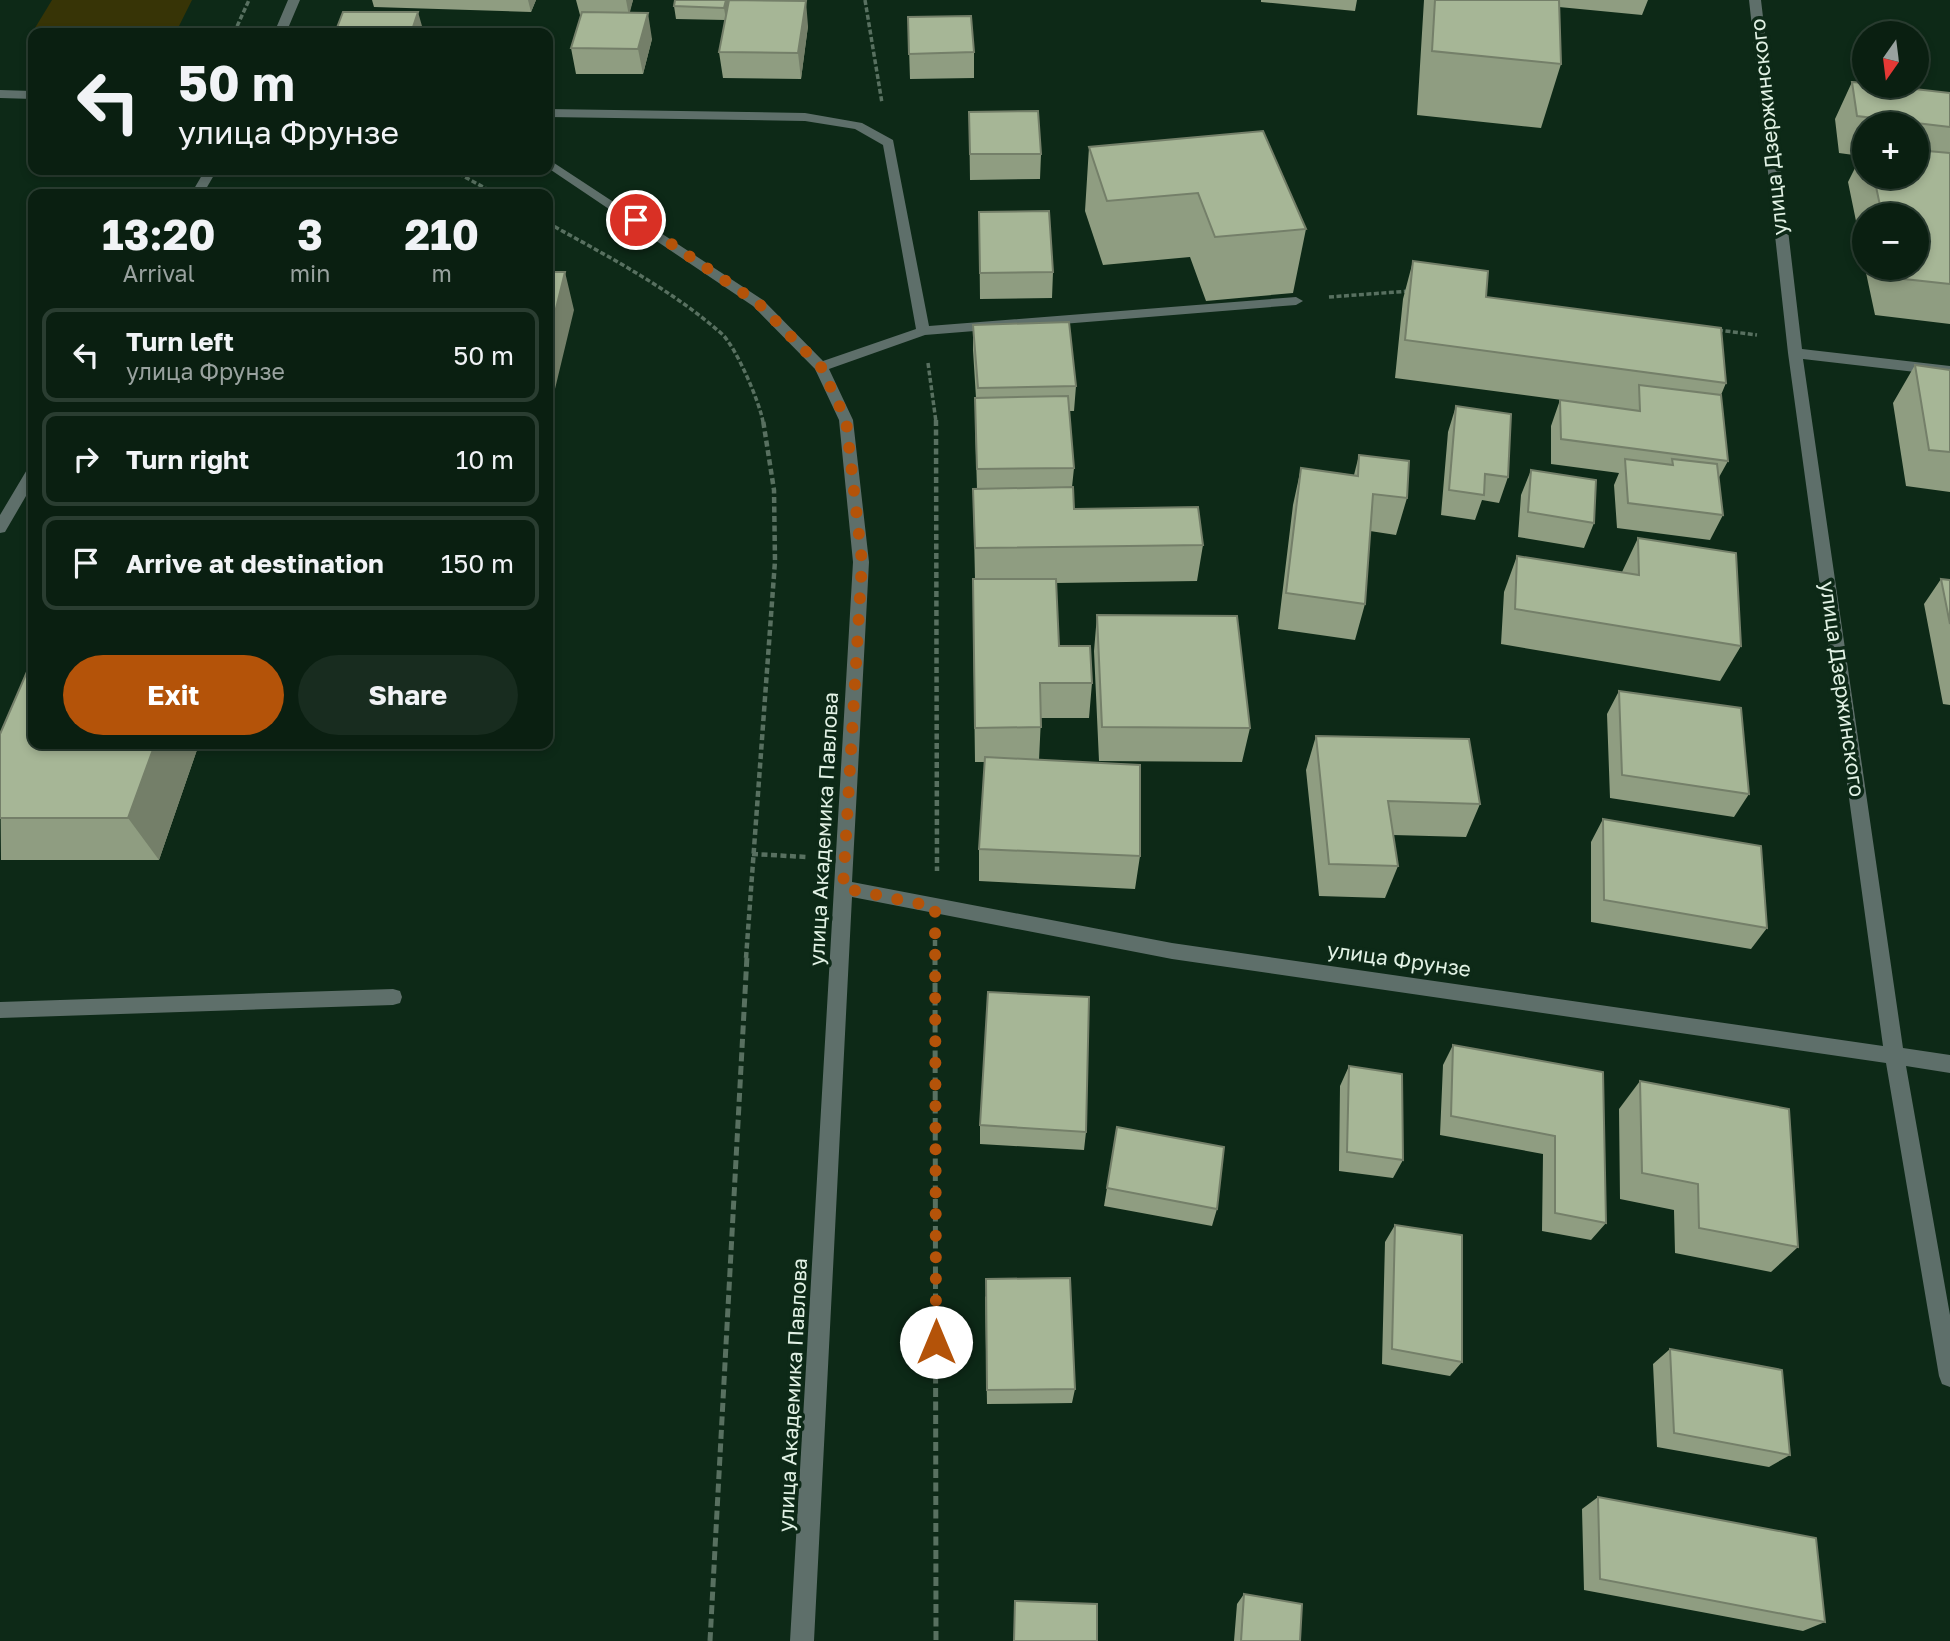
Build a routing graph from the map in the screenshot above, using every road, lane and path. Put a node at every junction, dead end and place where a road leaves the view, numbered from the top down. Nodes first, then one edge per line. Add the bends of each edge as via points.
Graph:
1 (249, 0) edge
2 (295, 0) edge
3 (865, 0) edge
4 (1755, 0) edge
5 (236, 28) edge
6 (282, 28) edge
7 (0, 94) edge
8 (28, 95) edge
9 (553, 113) edge
10 (889, 143) junction
11 (553, 166) edge
12 (461, 175) edge
13 (487, 189) edge
14 (553, 226) edge
15 (1412, 291) edge
16 (1296, 301) joint
17 (1712, 329) edge
18 (923, 331) junction
19 (1794, 346) junction
20 (821, 367) junction
21 (1950, 371) edge
22 (28, 480) edge
23 (0, 528) edge
24 (843, 888) junction
25 (935, 907) junction
26 (393, 996) dead end
27 (0, 1010) edge
28 (1894, 1055) junction
29 (1950, 1063) edge
30 (1950, 1376) edge
31 (710, 1641) edge
32 (802, 1641) edge
33 (936, 1641) edge

1 - 5 path
2 - 6 street
3 - 10 path
4 - 19 street, улица Дзержинского
7 - 8 street
9 - 10 street via 805,117 858,127
10 - 18 street
11 - 20 street, улица Академика Павлова via 758,303
12 - 13 path
14 - 31 path via 635,272 724,336 760,403 774,490 775,561 752,854
15 - 16 path
16 - 18 street
17 - 19 path
18 - 20 street
18 - 25 path via 936,418
19 - 21 street
19 - 28 street, улица Дзержинского
20 - 24 street, улица Академика Павлова via 846,420 862,562
22 - 23 street
24 - 25 street, улица Фрунзе
24 - 32 street, улица Академика Павлова
25 - 28 street, улица Фрунзе via 1172,951
25 - 33 path
26 - 27 street
28 - 29 street, улица Фрунзе
28 - 30 street, улица Дзержинского

